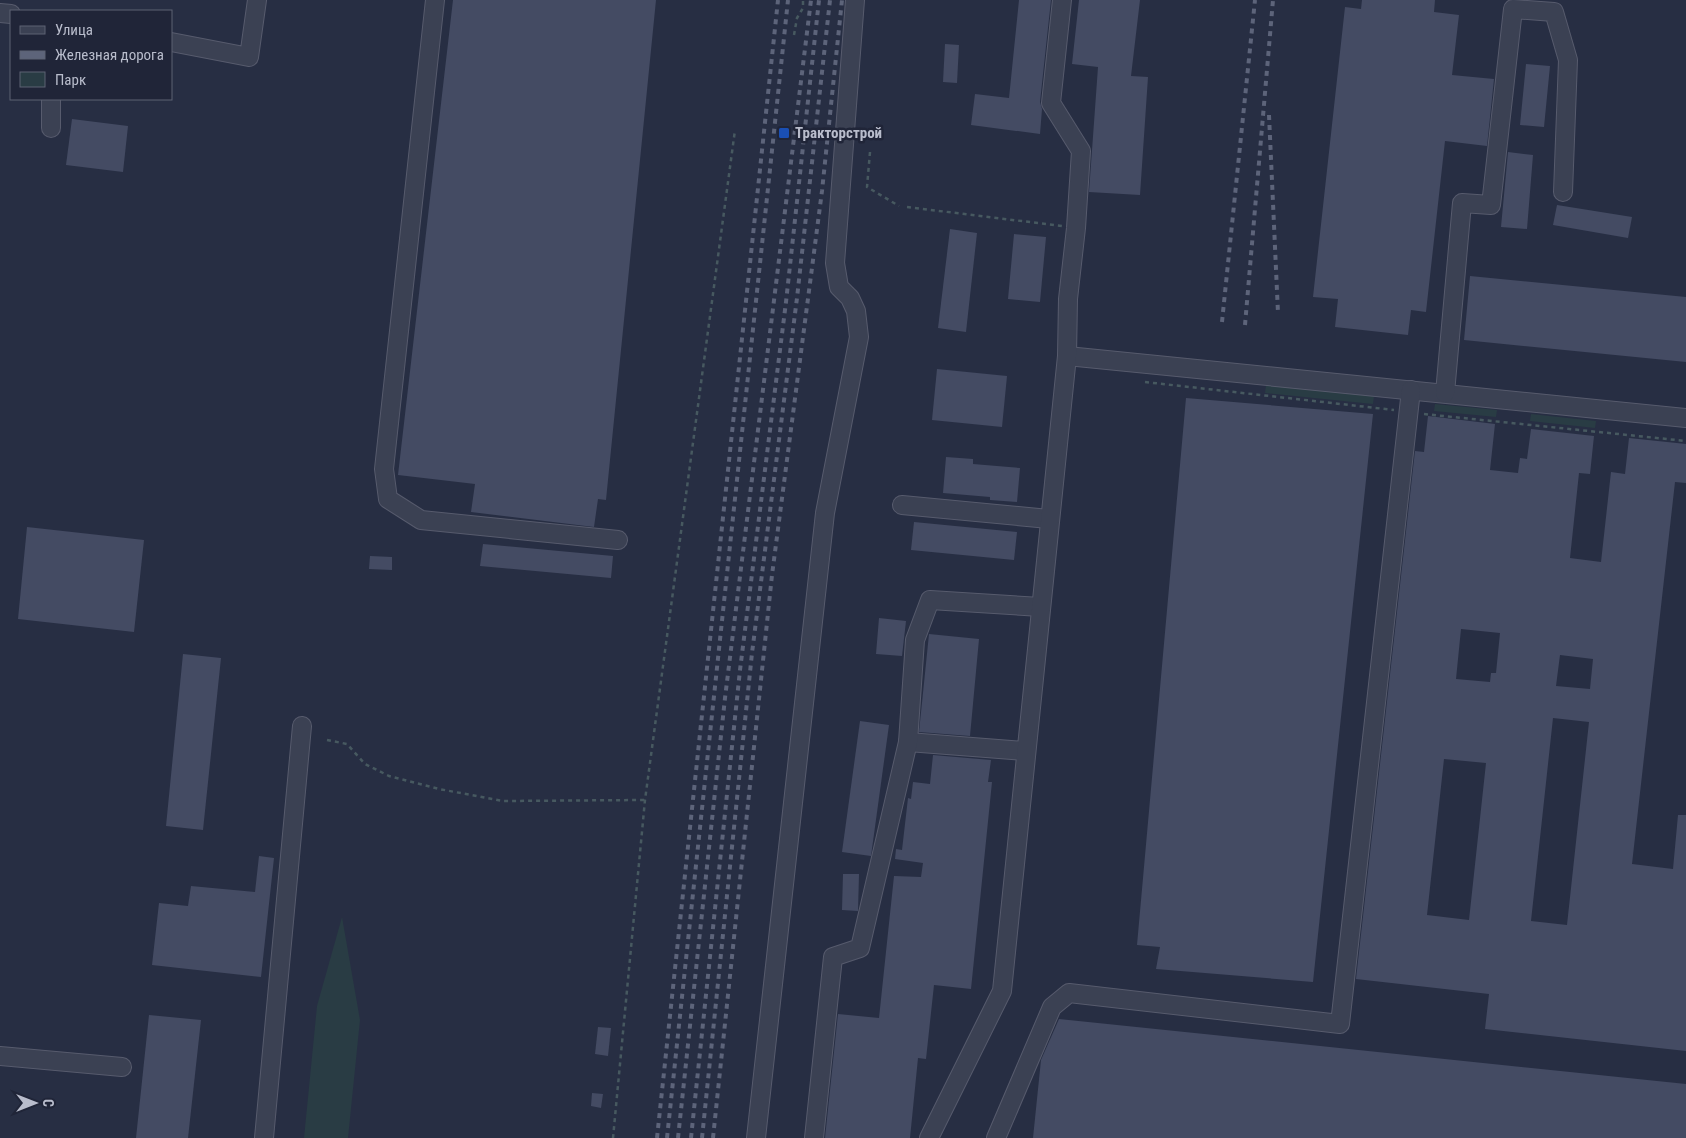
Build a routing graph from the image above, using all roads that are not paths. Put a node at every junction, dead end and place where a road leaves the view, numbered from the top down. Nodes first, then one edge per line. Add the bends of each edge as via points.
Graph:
1 (257, 0) edge
2 (435, 0) edge
3 (855, 0) edge
4 (1062, 0) edge
5 (172, 42) edge
6 (51, 100) edge
7 (51, 128) dead end
8 (1563, 192) dead end
9 (1067, 356) junction
10 (1411, 390) junction
11 (1445, 393) junction
12 (1686, 418) edge
13 (902, 505) dead end
14 (1049, 519) junction
15 (618, 540) dead end
16 (1041, 607) junction
17 (302, 726) dead end
18 (908, 742) junction
19 (1025, 751) junction
20 (0, 1056) edge
21 (122, 1068) dead end
22 (264, 1138) edge
23 (756, 1138) edge
24 (814, 1138) edge
25 (929, 1138) edge
26 (996, 1138) edge

1 - 5 lane via 249,57
2 - 15 lane via 384,469 388,498 421,520
3 - 23 lane via 835,263 839,287 850,298 856,311 859,337 825,513
4 - 9 lane via 1051,103 1081,151 1068,299
6 - 7 lane
8 - 11 lane via 1568,60 1554,12 1513,9 1491,205 1462,203
9 - 10 lane
9 - 14 lane
10 - 11 lane
10 - 26 lane via 1340,1024 1069,993 1052,1007
11 - 12 lane
13 - 14 lane
14 - 16 lane
16 - 18 lane via 930,600 915,640
16 - 19 lane
17 - 22 lane
18 - 19 lane
18 - 24 lane via 860,948 833,957
19 - 25 lane via 1002,991
20 - 21 lane

